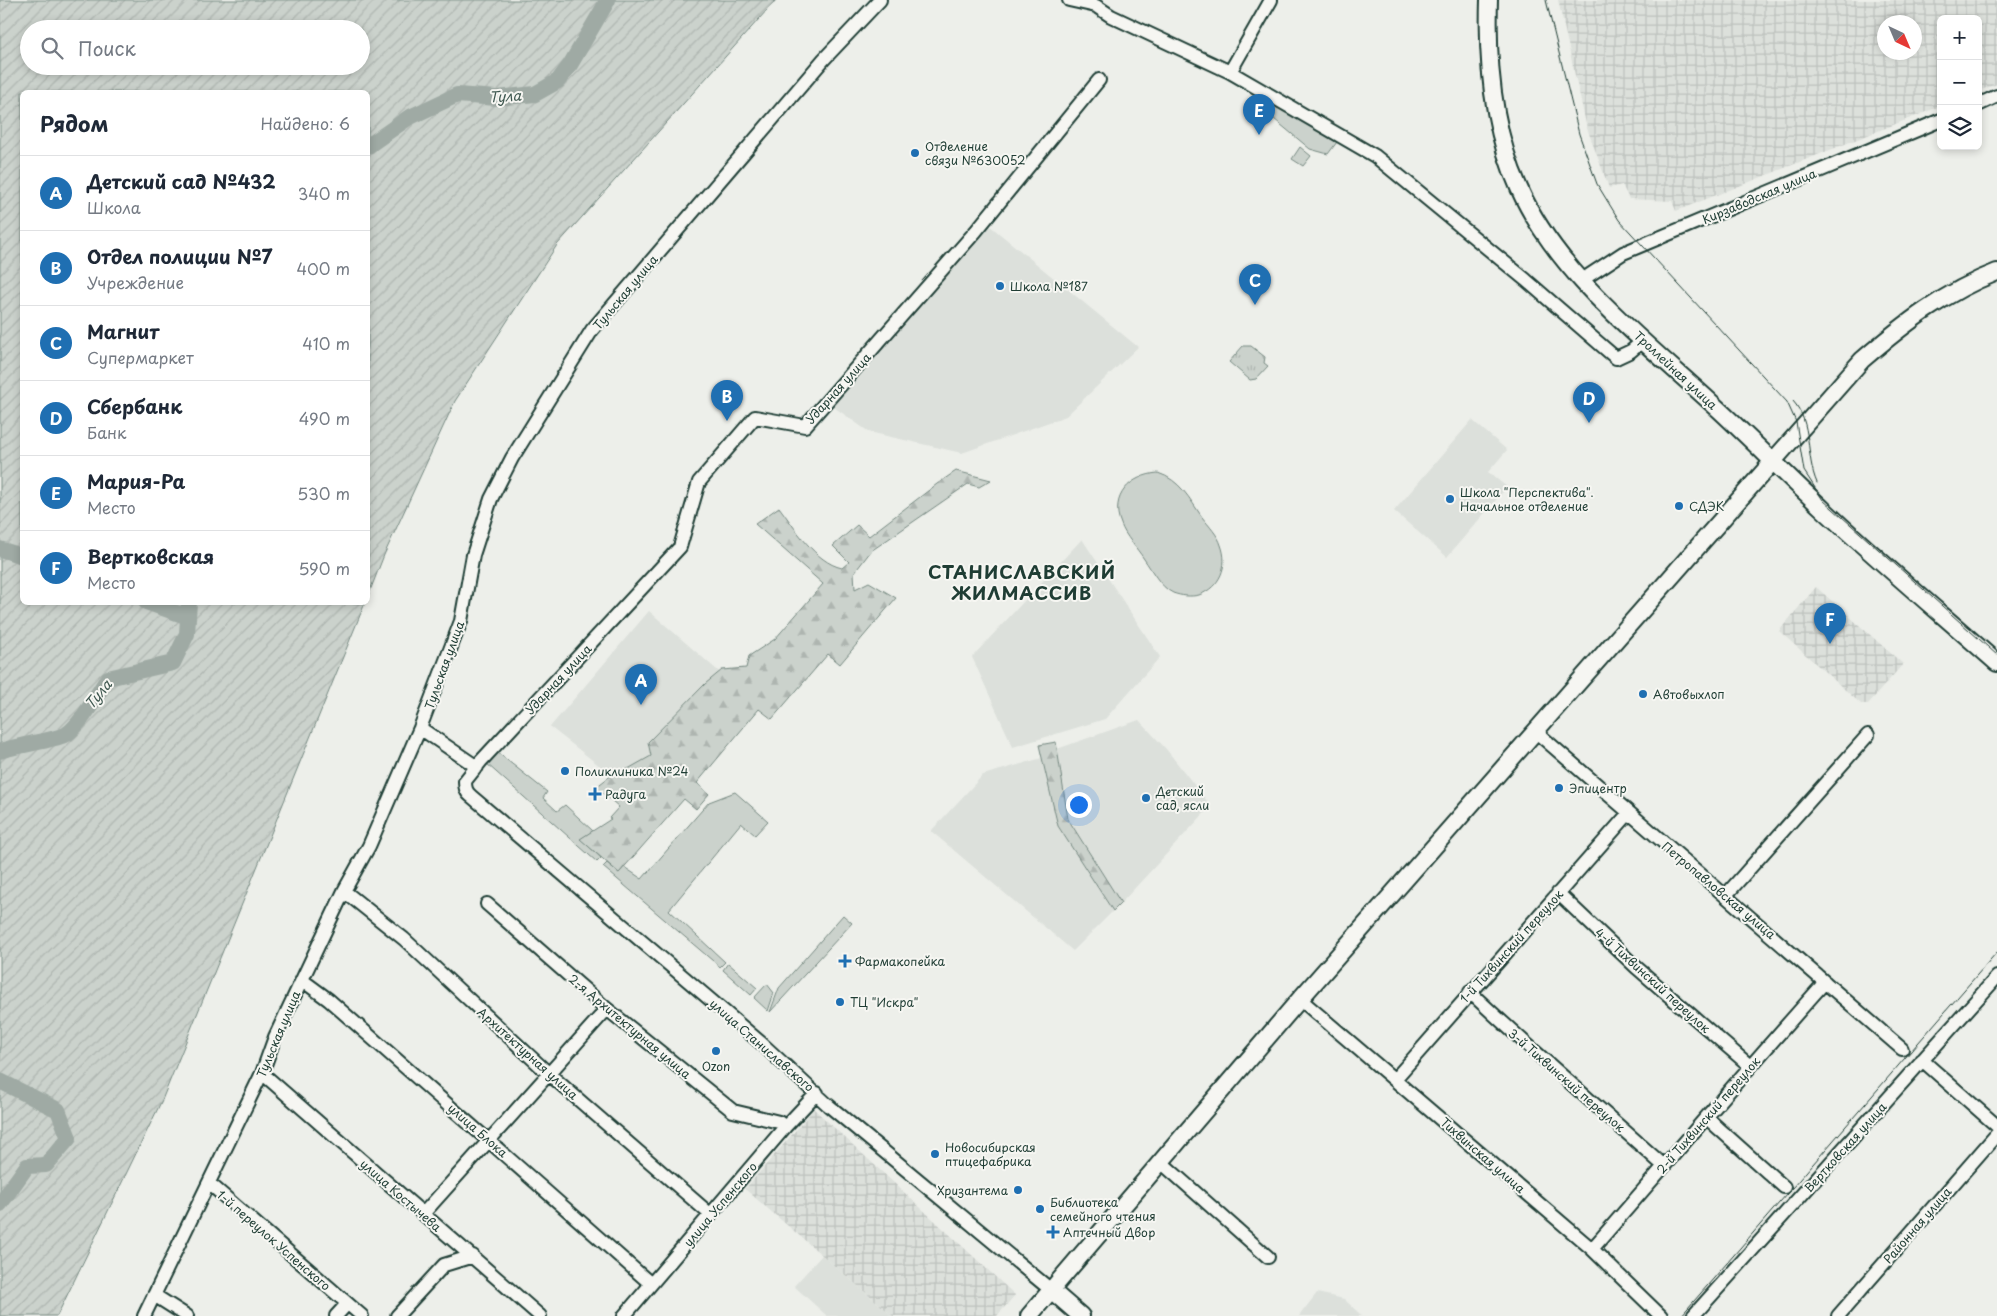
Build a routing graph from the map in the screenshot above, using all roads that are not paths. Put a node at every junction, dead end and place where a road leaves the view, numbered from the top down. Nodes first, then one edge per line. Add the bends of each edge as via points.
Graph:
1 (880, 0) edge
2 (1069, 0) edge
3 (1271, 0) edge
4 (1489, 0) edge
5 (1099, 3) edge
6 (1230, 72) junction
7 (1099, 80) dead end
8 (1997, 96) edge
9 (1982, 102) edge
10 (1937, 122) edge
11 (1997, 272) edge
12 (1582, 280) junction
13 (1644, 340) junction
14 (1773, 460) junction
15 (1997, 663) edge
16 (420, 728) junction
17 (1535, 731) junction
18 (1868, 735) dead end
19 (477, 767) junction
20 (1629, 813) junction
21 (344, 891) junction
22 (1558, 893) junction
23 (1726, 895) junction
24 (487, 904) dead end
25 (1997, 976) edge
26 (302, 980) junction
27 (1825, 982) junction
28 (1470, 992) junction
29 (1300, 999) junction
30 (607, 1009) junction
31 (1902, 1049) dead end
32 (1922, 1060) junction
33 (1750, 1066) junction
34 (262, 1073) junction
35 (549, 1074) junction
36 (1395, 1080) junction
37 (817, 1093) junction
38 (1707, 1118) junction
39 (1997, 1126) edge
40 (785, 1127) junction
41 (1997, 1134) edge
42 (489, 1140) junction
43 (1161, 1162) junction
44 (1664, 1166) junction
45 (209, 1183) junction
46 (1784, 1187) dead end
47 (423, 1214) junction
48 (711, 1216) junction
49 (1592, 1249) junction
50 (473, 1256) junction
51 (1268, 1257) dead end
52 (651, 1284) junction
53 (1051, 1290) junction
54 (154, 1295) junction
55 (347, 1304) junction
56 (144, 1316) edge
57 (187, 1316) edge
58 (336, 1316) edge
59 (362, 1316) edge
60 (397, 1316) edge
61 (540, 1316) edge
62 (624, 1316) edge
63 (1029, 1316) edge
64 (1081, 1316) edge
65 (1661, 1316) edge
66 (1692, 1316) edge
67 (1838, 1316) edge

1 - 16 street, Тульская улица via 818,66 592,330 512,458 491,499 473,555 461,621
2 - 5 street
3 - 6 street
4 - 12 main road, Троллейная улица via 1493,94 1510,164 1534,217
5 - 6 street via 1111,16
6 - 13 street via 1375,156 1616,358
7 - 19 street, Ударная улица via 976,231 805,426 755,417 698,482 680,548
8 - 9 street
10 - 12 street, Кирзаводская улица via 1623,253
11 - 14 main road via 1972,282 1911,319 1862,360
12 - 13 main road, Троллейная улица
13 - 14 main road, Троллейная улица
14 - 15 main road, Троллейная улица
14 - 17 main road
16 - 19 street
16 - 21 street, Тульская улица via 369,846
17 - 20 street, Петропавловская улица
17 - 29 main road
18 - 23 street
19 - 37 street, улица Станиславского via 466,781 467,793
20 - 22 street, 1-й Тихвинский переулок
20 - 23 street, Петропавловская улица
21 - 26 street, Тульская улица
21 - 35 street, Архитектурная улица via 404,939
22 - 28 street, 1-й Тихвинский переулок
22 - 33 street, 4-й Тихвинский переулок via 1636,967
23 - 27 street, Петропавловская улица
24 - 30 street, 2-я Архитектурная улица
25 - 32 street, Вертковская улица
26 - 34 street, Тульская улица
26 - 42 street, улица Блока
27 - 31 street, Петропавловская улица
27 - 33 street, 2-й Тихвинский переулок
28 - 36 street, 1-й Тихвинский переулок
28 - 44 street, 3-й Тихвинский переулок
29 - 36 street, Тихвинская улица
29 - 43 main road
30 - 35 street
30 - 40 street, 2-я Архитектурная улица via 733,1111 779,1122
32 - 39 street
32 - 66 street, Вертковская улица
33 - 38 street, 2-й Тихвинский переулок
34 - 45 street, Тульская улица
34 - 47 street, улица Костычева
35 - 42 street
35 - 48 street, Архитектурная улица
36 - 49 street, Тихвинская улица
37 - 40 street, улица Успенского
37 - 53 street, улица Станиславского
38 - 44 street, 2-й Тихвинский переулок
38 - 46 street
40 - 48 street, улица Успенского
41 - 67 street, Районная улица
42 - 47 street
42 - 52 street, улица Блока
43 - 51 street
43 - 53 main road
44 - 49 street, 2-й Тихвинский переулок
45 - 54 street, Тульская улица
45 - 55 street, 1-й переулок Успенского
47 - 50 street, улица Костычева
48 - 52 street, улица Успенского
49 - 65 street, Тихвинская улица
50 - 60 street via 444,1265
50 - 61 street, улица Костычева
52 - 62 street, улица Успенского
53 - 63 main road
53 - 64 main road, улица Станиславского
54 - 56 street, Тульская улица
54 - 57 street
55 - 58 street
55 - 59 street, 1-й переулок Успенского

